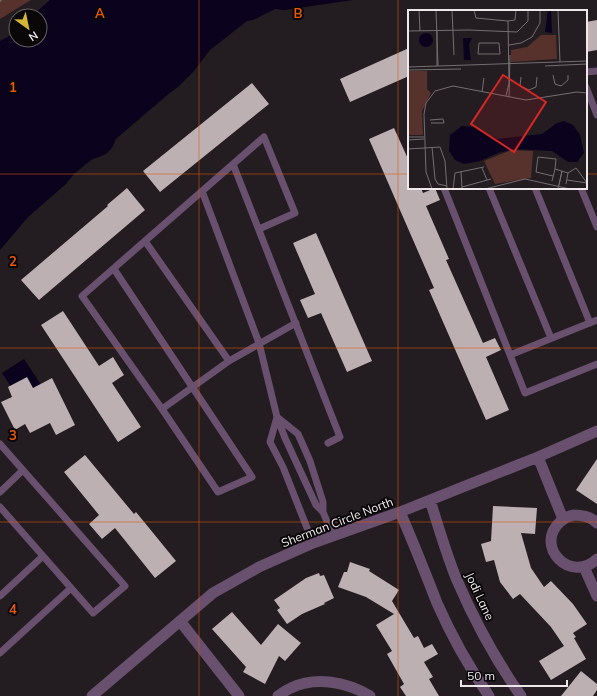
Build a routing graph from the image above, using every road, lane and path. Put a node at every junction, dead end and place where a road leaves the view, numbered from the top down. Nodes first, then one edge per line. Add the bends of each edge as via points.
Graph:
1 (597, 71) edge
2 (587, 72) edge
3 (587, 90) edge
4 (597, 115) edge
5 (233, 164) junction
6 (444, 189) edge
7 (489, 189) edge
8 (535, 189) edge
9 (581, 189) edge
10 (202, 191) junction
11 (597, 227) edge
12 (259, 229) junction
13 (145, 241) junction
14 (114, 269) junction
15 (597, 320) edge
16 (590, 322) junction
17 (296, 323) junction
18 (551, 338) junction
19 (258, 343) junction
20 (510, 355) junction
21 (229, 361) junction
22 (597, 364) edge
23 (192, 386) junction
24 (162, 409) junction
25 (277, 417) junction
26 (597, 431) edge
27 (328, 443) dead end
28 (0, 444) edge
29 (538, 457) junction
30 (23, 470) junction
31 (0, 492) edge
32 (430, 500) junction
33 (0, 507) edge
34 (323, 512) junction
35 (400, 512) junction
36 (563, 519) junction
37 (597, 524) edge
38 (333, 536) junction
39 (312, 543) junction
40 (43, 556) junction
41 (597, 559) edge
42 (584, 567) junction
43 (71, 588) junction
44 (0, 596) edge
45 (597, 596) edge
46 (180, 621) junction
47 (0, 653) edge
48 (92, 696) edge
49 (239, 696) edge
50 (278, 696) edge
51 (370, 696) edge
52 (489, 696) edge
53 (521, 696) edge

1 - 2 lane
3 - 4 lane
5 - 10 lane
5 - 12 lane
5 - 12 lane via 264,137 295,213
6 - 20 lane
7 - 18 lane
8 - 16 lane
9 - 11 lane
10 - 13 lane
10 - 19 lane
12 - 17 lane
13 - 14 lane
13 - 21 lane
14 - 23 lane
14 - 24 lane via 82,296
15 - 16 lane
16 - 18 lane
17 - 19 lane
17 - 27 lane via 340,437
18 - 20 lane
19 - 21 lane
19 - 25 lane
20 - 22 lane via 525,393
21 - 23 lane
23 - 24 lane
23 - 24 lane via 252,477 218,492
25 - 34 lane via 316,505
25 - 34 lane via 298,434 310,461 323,502
25 - 39 lane via 270,442 283,467
26 - 29 street, Sherman Circle North
28 - 30 lane
29 - 32 street, Sherman Circle North
29 - 36 street
30 - 31 lane
30 - 43 lane via 125,586 93,613
32 - 35 street, Sherman Circle North
32 - 53 street, Jodi Lane via 456,577 470,609
33 - 40 lane
34 - 38 lane
35 - 38 street, Sherman Circle North
35 - 52 street via 438,603 456,640
36 - 37 street via 580,515
36 - 42 street via 553,533 553,549 563,563 571,567
38 - 39 street, Sherman Circle North
39 - 46 street, Sherman Circle North via 259,567 213,593
40 - 43 lane
40 - 44 lane
41 - 42 street
42 - 45 street
43 - 47 lane
46 - 48 street, Sherman Circle North
46 - 49 street
50 - 51 street via 292,687 317,681 342,684 359,689

